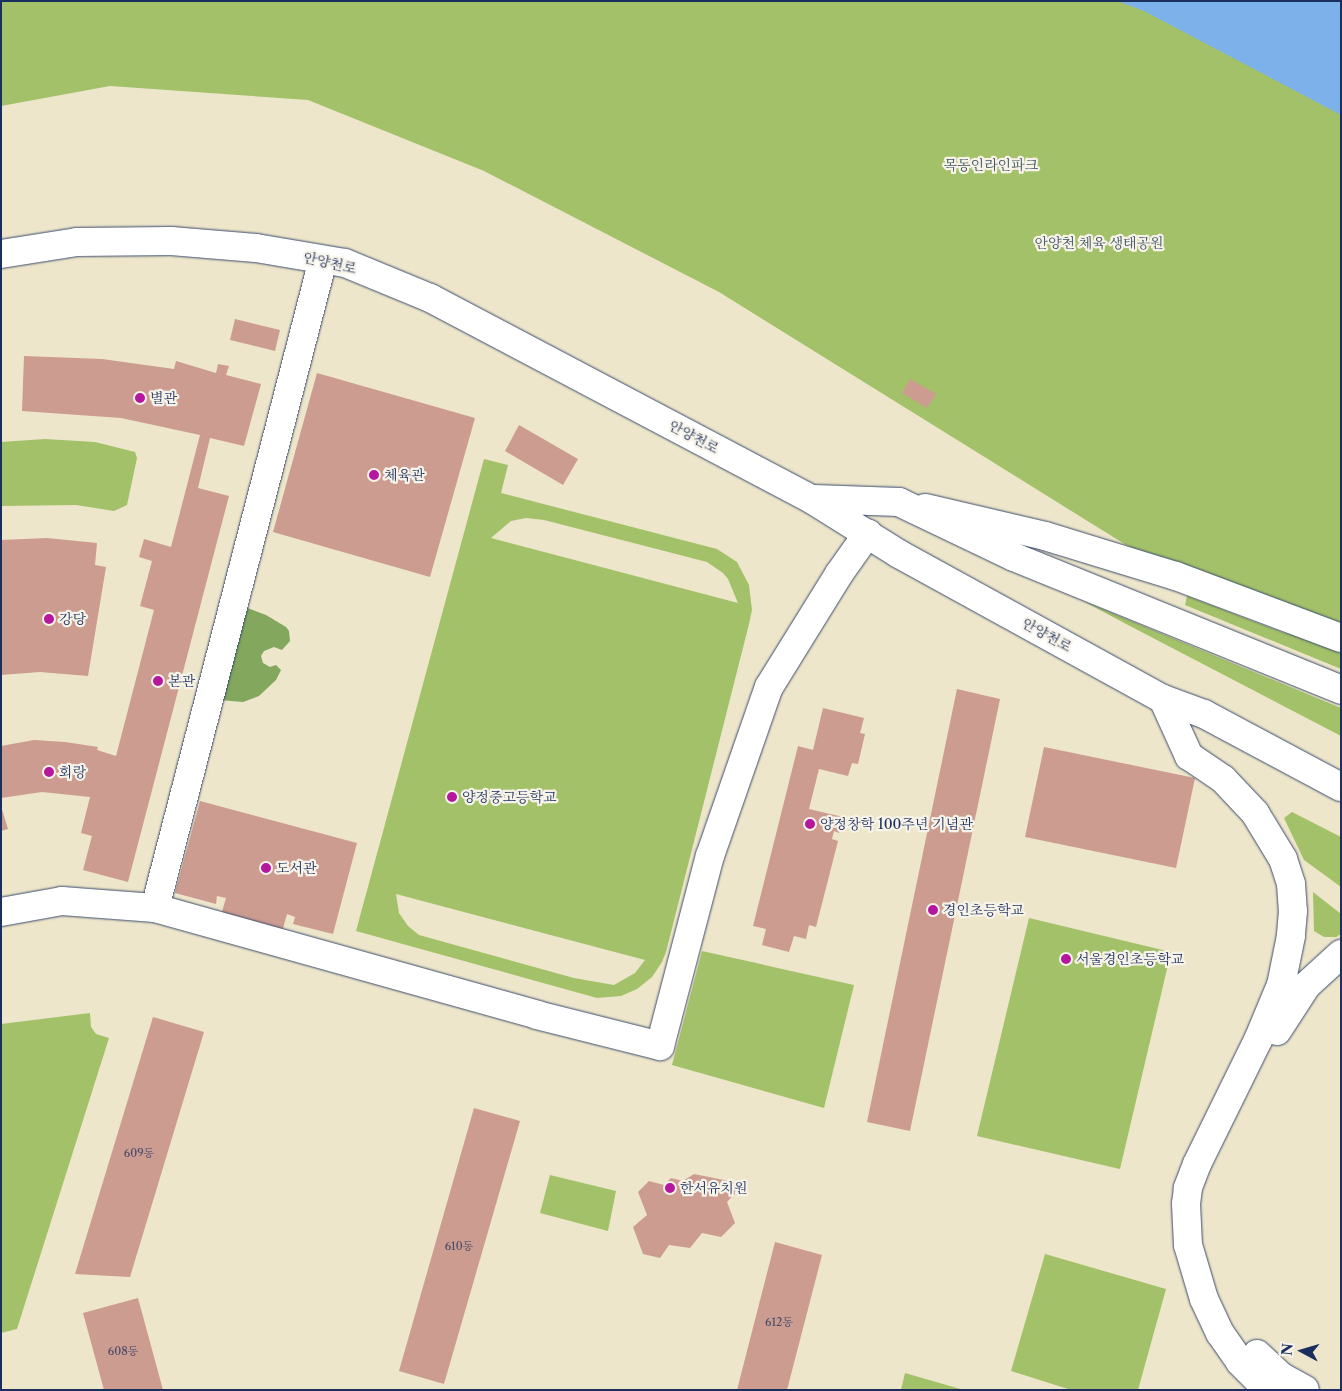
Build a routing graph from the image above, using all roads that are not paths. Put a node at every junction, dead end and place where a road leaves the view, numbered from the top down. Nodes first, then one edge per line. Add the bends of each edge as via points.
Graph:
1 (1, 254) edge
2 (322, 260) junction
3 (811, 498) junction
4 (899, 502) junction
5 (868, 532) junction
6 (1341, 638) edge
7 (1341, 690) edge
8 (1163, 699) junction
9 (1341, 787) edge
10 (155, 908) junction
11 (1, 912) edge
12 (1341, 954) edge
13 (1268, 1390) edge
14 (1306, 1390) edge

1 - 2 main road, 안양천로 via 77,242 171,241 256,248
2 - 3 main road, 안양천로 via 345,264 430,298
2 - 10 main road
3 - 4 main road
3 - 5 main road, 안양천로
4 - 6 main road via 1045,536 1176,576
4 - 7 main road via 1014,557
5 - 8 main road, 안양천로 via 899,554
5 - 10 main road via 769,687 710,856 660,1046 537,1015
8 - 9 main road, 안양천로 via 1204,714
8 - 13 main road via 1189,756 1223,779 1255,812 1283,859 1291,884 1291,936 1281,986 1258,1040 1196,1164 1186,1204 1188,1245 1204,1299 1220,1333
10 - 11 main road via 62,901
12 - 14 main road via 1307,985 1278,1028 1215,1156 1202,1206 1206,1255 1229,1314 1251,1348 1267,1364

